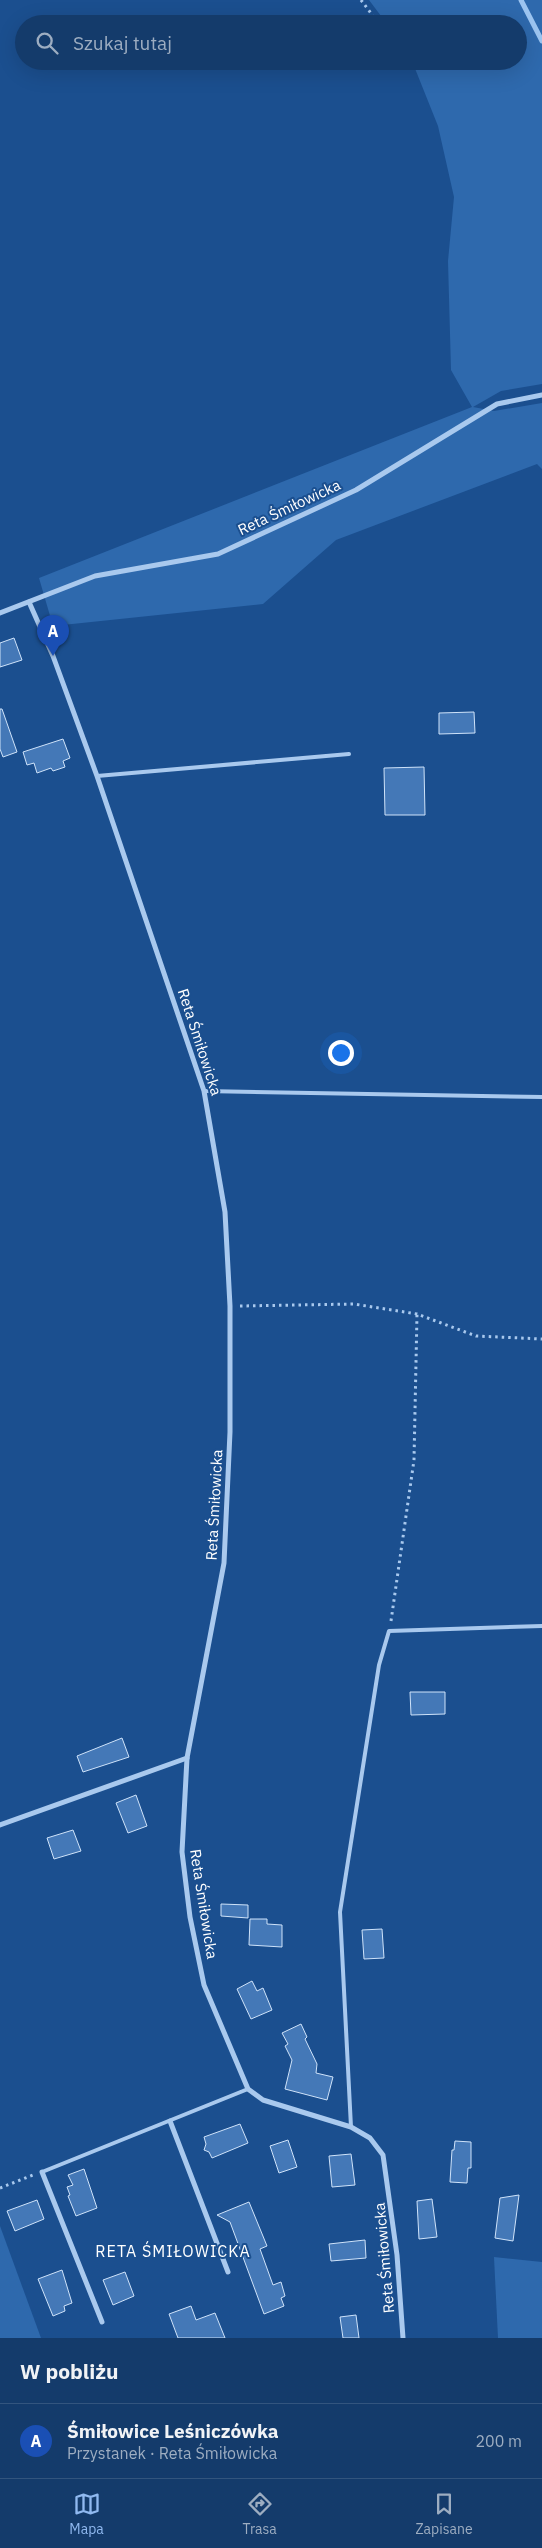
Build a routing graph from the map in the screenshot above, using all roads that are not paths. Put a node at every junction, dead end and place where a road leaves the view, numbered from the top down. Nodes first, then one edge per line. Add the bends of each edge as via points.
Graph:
1 (542, 395) edge
2 (29, 602) junction
3 (0, 613) edge
4 (349, 754) dead end
5 (97, 776) junction
6 (204, 1092) junction
7 (542, 1098) edge
8 (542, 1626) edge
9 (187, 1758) junction
10 (0, 1825) edge
11 (248, 2089) junction
12 (170, 2121) junction
13 (351, 2127) junction
14 (42, 2172) joint
15 (228, 2272) dead end
16 (102, 2322) dead end
17 (404, 2338) edge

1 - 2 street, Reta Śmiłowicka via 497,404 356,490 218,554 95,576
2 - 3 street, Reta Śmiłowicka
2 - 5 street, Reta Śmiłowicka via 53,656
4 - 5 lane
5 - 6 street, Reta Śmiłowicka
6 - 7 lane
6 - 9 street, Reta Śmiłowicka via 225,1212 230,1306 230,1432 224,1563
8 - 13 lane via 389,1631 379,1665 340,1912
9 - 10 street
9 - 11 street, Reta Śmiłowicka via 182,1852 190,1917 204,1986
11 - 12 lane
11 - 13 street, Reta Śmiłowicka via 262,2100
12 - 14 lane
12 - 15 street
13 - 17 street, Reta Śmiłowicka via 370,2138 384,2155
14 - 16 street

